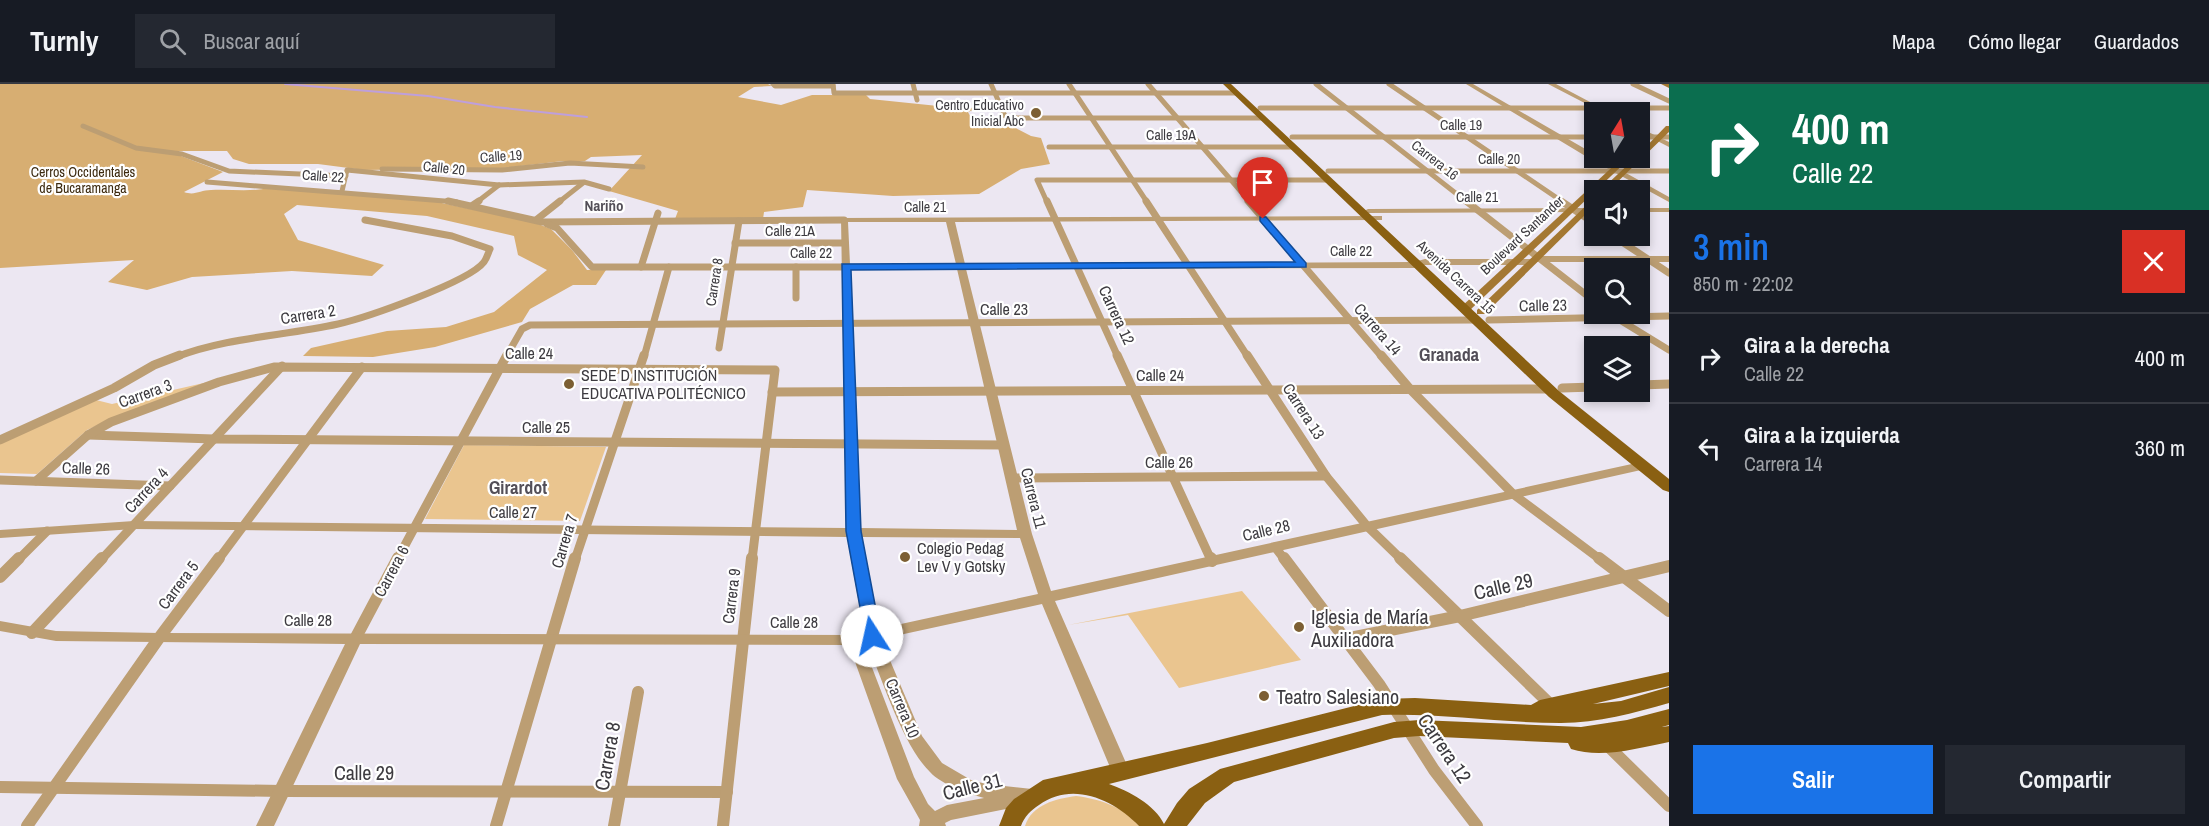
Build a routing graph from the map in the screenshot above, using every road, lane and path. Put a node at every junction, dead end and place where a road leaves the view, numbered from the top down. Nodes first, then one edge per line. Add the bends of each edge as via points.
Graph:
1 (913, 84) edge
2 (991, 84) edge
3 (1069, 84) edge
4 (1148, 84) edge
5 (1227, 84) edge
6 (1316, 84) edge
7 (1389, 84) edge
8 (1469, 84) edge
9 (1551, 84) edge
10 (1633, 84) edge
11 (1664, 84) edge
12 (774, 85) edge
13 (833, 85) edge
14 (1669, 86) edge
15 (1235, 88) edge
16 (915, 93) junction
17 (995, 93) junction
18 (1075, 93) junction
19 (1155, 93) junction
20 (917, 100) dead end
21 (1669, 101) edge
22 (1586, 102) edge
23 (1260, 108) junction
24 (1346, 108) junction
25 (1424, 108) junction
26 (1510, 108) junction
27 (1584, 108) edge
28 (1650, 108) edge
29 (1669, 108) edge
30 (1669, 116) edge
31 (1092, 118) junction
32 (1176, 118) junction
33 (1263, 118) junction
34 (83, 126) dead end
35 (1669, 128) edge
36 (1385, 137) junction
37 (1467, 137) junction
38 (1560, 137) junction
39 (1584, 137) edge
40 (1651, 137) edge
41 (1669, 137) edge
42 (1293, 142) junction
43 (1669, 145) edge
44 (1049, 147) dead end
45 (1111, 147) junction
46 (1201, 147) junction
47 (1584, 151) edge
48 (241, 165) dead end
49 (643, 167) dead end
50 (1613, 168) edge
51 (1620, 168) edge
52 (1622, 168) edge
53 (229, 171) junction
54 (1428, 171) junction
55 (1517, 171) junction
56 (1618, 171) junction
57 (1669, 171) edge
58 (361, 172) junction
59 (346, 173) junction
60 (1328, 175) junction
61 (1037, 180) joint
62 (1132, 180) junction
63 (1229, 180) junction
64 (1612, 180) edge
65 (584, 182) junction
66 (499, 185) junction
67 (609, 189) dead end
68 (342, 191) junction
69 (1669, 200) edge
70 (473, 205) junction
71 (1650, 210) edge
72 (1669, 210) edge
73 (1479, 211) junction
74 (1580, 211) edge
75 (658, 213) dead end
76 (1370, 214) junction
77 (1158, 219) junction
78 (1263, 219) junction
79 (365, 220) dead end
80 (844, 220) junction
81 (950, 220) junction
82 (1055, 220) junction
83 (539, 221) junction
84 (655, 221) junction
85 (739, 221) junction
86 (735, 243) junction
87 (845, 243) junction
88 (1628, 246) edge
89 (1528, 249) junction
90 (1646, 258) edge
91 (1537, 259) junction
92 (1584, 259) edge
93 (1650, 259) edge
94 (1669, 259) edge
95 (1650, 260) edge
96 (1515, 262) junction
97 (1421, 263) junction
98 (1189, 265) junction
99 (1303, 265) junction
100 (961, 266) junction
101 (1076, 266) junction
102 (641, 267) junction
103 (669, 267) junction
104 (732, 267) junction
105 (796, 267) junction
106 (846, 267) junction
107 (1669, 273) edge
108 (1584, 294) edge
109 (796, 298) dead end
110 (1477, 313) junction
111 (1584, 315) edge
112 (1650, 316) edge
113 (1669, 316) edge
114 (1226, 321) junction
115 (1351, 321) junction
116 (1102, 322) junction
117 (847, 323) junction
118 (974, 323) junction
119 (653, 324) junction
120 (723, 324) junction
121 (1627, 324) edge
122 (530, 325) joint
123 (719, 348) dead end
124 (1669, 350) edge
125 (282, 366) junction
126 (362, 367) junction
127 (500, 368) junction
128 (640, 369) junction
129 (775, 370) joint
130 (1669, 384) edge
131 (1650, 385) edge
132 (1584, 388) edge
133 (1410, 389) junction
134 (1555, 389) junction
135 (1133, 390) junction
136 (1271, 390) junction
137 (991, 391) junction
138 (772, 392) junction
139 (849, 392) junction
140 (88, 435) junction
141 (214, 439) junction
142 (0, 440) edge
143 (307, 440) junction
144 (459, 441) junction
145 (615, 442) junction
146 (766, 443) junction
147 (851, 444) junction
148 (1004, 445) junction
149 (1641, 466) junction
150 (1669, 474) edge
151 (1326, 476) junction
152 (1172, 477) junction
153 (1012, 478) junction
154 (0, 480) edge
155 (36, 481) junction
156 (170, 486) junction
157 (1669, 487) edge
158 (1513, 494) junction
159 (134, 525) junction
160 (243, 526) junction
161 (1367, 526) junction
162 (414, 528) junction
163 (584, 529) junction
164 (47, 531) junction
165 (755, 531) junction
166 (853, 531) junction
167 (0, 534) edge
168 (1025, 534) junction
169 (1275, 547) junction
170 (1212, 561) junction
171 (1669, 566) edge
172 (0, 577) edge
173 (1626, 578) junction
174 (1046, 597) junction
175 (1669, 611) edge
176 (1460, 616) junction
177 (0, 626) edge
178 (32, 633) junction
179 (872, 636) junction
180 (159, 638) junction
181 (355, 639) junction
182 (551, 639) junction
183 (1346, 639) junction
184 (742, 640) junction
185 (854, 640) junction
186 (1669, 679) edge
187 (638, 692) dead end
188 (1669, 695) edge
189 (1393, 706) junction
190 (1557, 710) junction
191 (1669, 717) edge
192 (1407, 729) junction
193 (1669, 734) edge
194 (1601, 739) junction
195 (1120, 772) junction
196 (1064, 785) junction
197 (0, 787) edge
198 (54, 788) junction
199 (282, 791) junction
200 (504, 792) junction
201 (620, 792) junction
202 (727, 792) junction
203 (1032, 796) junction
204 (1669, 806) edge
205 (931, 824) edge
206 (27, 826) edge
207 (265, 826) edge
208 (496, 826) edge
209 (614, 826) edge
210 (723, 826) edge
211 (1010, 826) edge
212 (1154, 826) edge
213 (1175, 826) edge
214 (1477, 826) edge

1 - 16 street
2 - 17 street
3 - 18 street, Carrera 13
4 - 19 street, Carrera 14
5 - 15 main road, Avenida Carrera 15
6 - 24 street, Carrera 16
7 - 25 street
8 - 26 street
9 - 22 street
10 - 21 street
11 - 14 main road
12 - 13 street
13 - 16 street via 834,93
15 - 19 street
15 - 23 main road, Avenida Carrera 15
15 - 33 main road, Avenida Carrera 15
16 - 17 street
16 - 20 street
17 - 18 street
17 - 31 street via 1005,116 1010,118
18 - 19 street
18 - 31 street, Carrera 13
19 - 32 street, Carrera 14
23 - 24 street
23 - 42 main road, Avenida Carrera 15
24 - 25 street
24 - 36 street, Carrera 16
25 - 26 street
25 - 37 street
26 - 27 street
26 - 38 street
28 - 29 street
30 - 40 main road, Boulevard Santander
31 - 32 street
31 - 45 street, Carrera 13
32 - 33 street
32 - 46 street, Carrera 14
33 - 42 main road, Avenida Carrera 15
34 - 53 street, Calle 20 via 136,148 175,153
35 - 40 main road, Boulevard Santander
36 - 37 street, Calle 19
36 - 42 street, Calle 19
36 - 54 street, Carrera 16
37 - 38 street, Calle 19
37 - 55 street
38 - 39 street, Calle 19
38 - 47 street
40 - 41 street
40 - 43 street
42 - 46 street, Calle 19A
42 - 60 main road, Avenida Carrera 15
44 - 45 street, Calle 19A
45 - 46 street, Calle 19A
45 - 62 street, Carrera 13
46 - 63 street, Carrera 14
48 - 53 street
49 - 58 street, Calle 19 via 570,163 502,170 398,168
50 - 56 street
51 - 56 main road, Boulevard Santander
52 - 56 main road, Boulevard Santander
53 - 59 street, Calle 20
53 - 68 street, Calle 22 via 207,182
54 - 55 street, Calle 20
54 - 60 street, Calle 20
54 - 73 street, Carrera 16
55 - 56 street, Calle 20
55 - 74 street
56 - 57 street, Calle 20
56 - 64 main road, Boulevard Santander
56 - 69 street
56 - 74 main road, Boulevard Santander
58 - 59 street, Calle 20
58 - 66 street, Calle 20
59 - 68 street
60 - 63 street, Calle 20
60 - 76 main road, Avenida Carrera 15
61 - 62 street, Calle 20
61 - 82 street, Carrera 12
62 - 63 street, Calle 20
62 - 77 street, Carrera 13
63 - 78 street, Carrera 14
65 - 66 street, Calle 20
65 - 67 street, Calle 20
65 - 83 street
66 - 70 street
68 - 70 street, Calle 22
70 - 83 street, Calle 21
71 - 72 street
73 - 74 street, Calle 21
73 - 76 street, Calle 21
73 - 89 street, Carrera 16
74 - 89 main road, Boulevard Santander
74 - 91 main road, Boulevard Santander
75 - 84 street
76 - 78 street, Calle 21
76 - 97 main road, Avenida Carrera 15
77 - 78 street, Calle 21
77 - 82 street, Calle 21
77 - 98 street, Carrera 13
78 - 99 street, Carrera 14
79 - 142 street, Carrera 2 via 477,241 486,244 489,255 475,270 444,287 355,319 239,339 169,358
80 - 81 street, Calle 21
80 - 85 street, Calle 21
80 - 87 street, Carrera 10
81 - 82 street, Calle 21
81 - 100 street, Carrera 11
82 - 101 street, Carrera 12
83 - 84 street, Calle 21
83 - 102 street, Calle 22 via 557,228 592,267
84 - 85 street, Calle 21
84 - 102 street
85 - 86 street, Carrera 8
86 - 87 street, Calle 21A
86 - 104 street, Carrera 8
87 - 106 street, Carrera 10
88 - 90 street
89 - 91 street, Carrera 16
89 - 96 main road, Boulevard Santander
91 - 92 street, Calle 22
91 - 96 street, Calle 22
91 - 108 street, Carrera 16
91 - 110 main road, Boulevard Santander
93 - 94 street, Calle 22
95 - 107 street
96 - 97 street, Calle 22
96 - 110 main road, Boulevard Santander
97 - 99 street, Calle 22
97 - 110 main road, Avenida Carrera 15
98 - 99 street, Calle 22
98 - 101 street, Calle 22
98 - 114 street, Carrera 13
99 - 115 street, Carrera 14
100 - 101 street, Calle 22
100 - 106 street, Calle 22
100 - 118 street, Carrera 11
101 - 116 street, Carrera 12
102 - 103 street, Calle 22
103 - 104 street, Calle 22
103 - 119 street, Carrera 7
104 - 105 street, Calle 22
104 - 120 street, Carrera 8
105 - 106 street, Calle 22
105 - 109 street
106 - 117 street, Carrera 10
110 - 111 street, Calle 23
110 - 115 street, Calle 23
110 - 134 main road, Avenida Carrera 15
112 - 113 street, Calle 23
114 - 115 street, Calle 23
114 - 116 street, Calle 23
114 - 136 street, Carrera 13
115 - 133 street, Carrera 14
116 - 118 street, Calle 23
116 - 135 street, Carrera 12
117 - 118 street, Calle 23
117 - 120 street, Calle 23
117 - 139 street, Carrera 10
118 - 137 street, Carrera 11
119 - 120 street, Calle 23
119 - 122 street, Calle 23
119 - 128 street, Carrera 7
120 - 123 street, Carrera 8
121 - 124 street
122 - 127 street, Carrera 6 via 522,329
125 - 126 street, Calle 24
125 - 140 street, Carrera 3 via 219,382 111,422
125 - 141 street, Carrera 4
126 - 127 street, Calle 24
126 - 143 street, Carrera 5
127 - 128 street, Calle 24
127 - 144 street, Carrera 6
128 - 129 street, Calle 24
128 - 145 street, Carrera 7
129 - 138 street, Carrera 9
130 - 131 street
132 - 134 street, Calle 24
133 - 134 street, Calle 24
133 - 136 street, Calle 24
133 - 158 street, Carrera 14
134 - 149 main road, Avenida Carrera 15
134 - 150 main road, Avenida Carrera 15
135 - 136 street, Calle 24
135 - 137 street, Calle 24
135 - 152 street, Carrera 12
136 - 151 street, Carrera 13
137 - 139 street, Calle 24
137 - 148 street, Carrera 11
138 - 139 street, Calle 24
138 - 146 street, Carrera 9
139 - 147 street, Carrera 10
140 - 141 street, Calle 25
140 - 155 street, Carrera 3
141 - 143 street, Calle 25
141 - 156 street, Carrera 4
143 - 144 street, Calle 25
143 - 160 street, Carrera 5
144 - 145 street, Calle 25
144 - 162 street, Carrera 6
145 - 146 street, Calle 25
145 - 163 street, Carrera 7
146 - 147 street, Calle 25
146 - 165 street, Carrera 9
147 - 148 street, Calle 25
147 - 166 street, Carrera 10
148 - 153 street, Carrera 11
149 - 157 main road, Avenida Carrera 15
149 - 158 street, Calle 28
151 - 152 street, Calle 26
151 - 161 street, Carrera 13
152 - 153 street, Calle 26
152 - 170 street, Carrera 12
153 - 168 street, Carrera 11
154 - 155 street, Calle 26
155 - 156 street, Calle 26
156 - 159 street, Carrera 4
158 - 161 street, Calle 28
158 - 173 street, Carrera 14
159 - 160 street, Calle 27
159 - 164 street, Calle 27
159 - 178 street, Carrera 4
160 - 162 street, Calle 27
160 - 180 street, Carrera 5
161 - 169 street, Calle 28
161 - 176 street, Carrera 13
162 - 163 street, Calle 27
162 - 181 street, Carrera 6
163 - 165 street, Calle 27
163 - 182 street, Carrera 7
164 - 167 street, Calle 27
164 - 172 street
165 - 166 street, Calle 27
165 - 184 street, Carrera 9
166 - 168 street, Calle 27
166 - 179 street, Carrera 10
168 - 174 street, Carrera 11
169 - 170 street, Calle 28
169 - 183 street, Carrera 12
170 - 174 street, Calle 28
171 - 173 street, Calle 29
173 - 175 street, Carrera 14
173 - 176 street, Calle 29
174 - 179 street, Calle 28
174 - 195 street, Carrera 11
176 - 183 street, Calle 29
176 - 190 street, Carrera 13
177 - 178 street, Calle 28
178 - 180 street, Calle 28
179 - 185 street, Calle 28
179 - 203 street, Carrera 10 via 915,740 936,768 967,786
180 - 181 street, Calle 28
180 - 198 street, Carrera 5
181 - 182 street, Calle 28
181 - 199 street, Carrera 6
182 - 184 street, Calle 28
182 - 200 street, Carrera 7
183 - 189 street, Carrera 12
184 - 185 street, Calle 28
184 - 202 street, Carrera 9
185 - 205 street, Carrera 10 via 906,779
186 - 190 main road
187 - 201 street, Carrera 8
188 - 190 main road via 1621,709
189 - 190 main road via 1496,712
189 - 192 street, Carrera 12
189 - 195 main road
191 - 194 main road
192 - 194 main road via 1581,743
192 - 213 main road via 1228,775 1194,797
192 - 214 street, Carrera 12
193 - 194 main road
194 - 204 street
195 - 196 main road
196 - 203 main road
196 - 212 main road via 1098,788 1121,797
197 - 198 street, Calle 29
198 - 199 street, Calle 29
198 - 206 street, Carrera 5
199 - 200 street, Calle 29
199 - 207 street, Carrera 6
200 - 201 street, Calle 29
200 - 208 street, Carrera 7
201 - 202 street, Calle 29
201 - 209 street, Carrera 8
202 - 210 street, Carrera 9
203 - 205 street, Calle 31 via 947,813
203 - 211 main road via 1018,808

